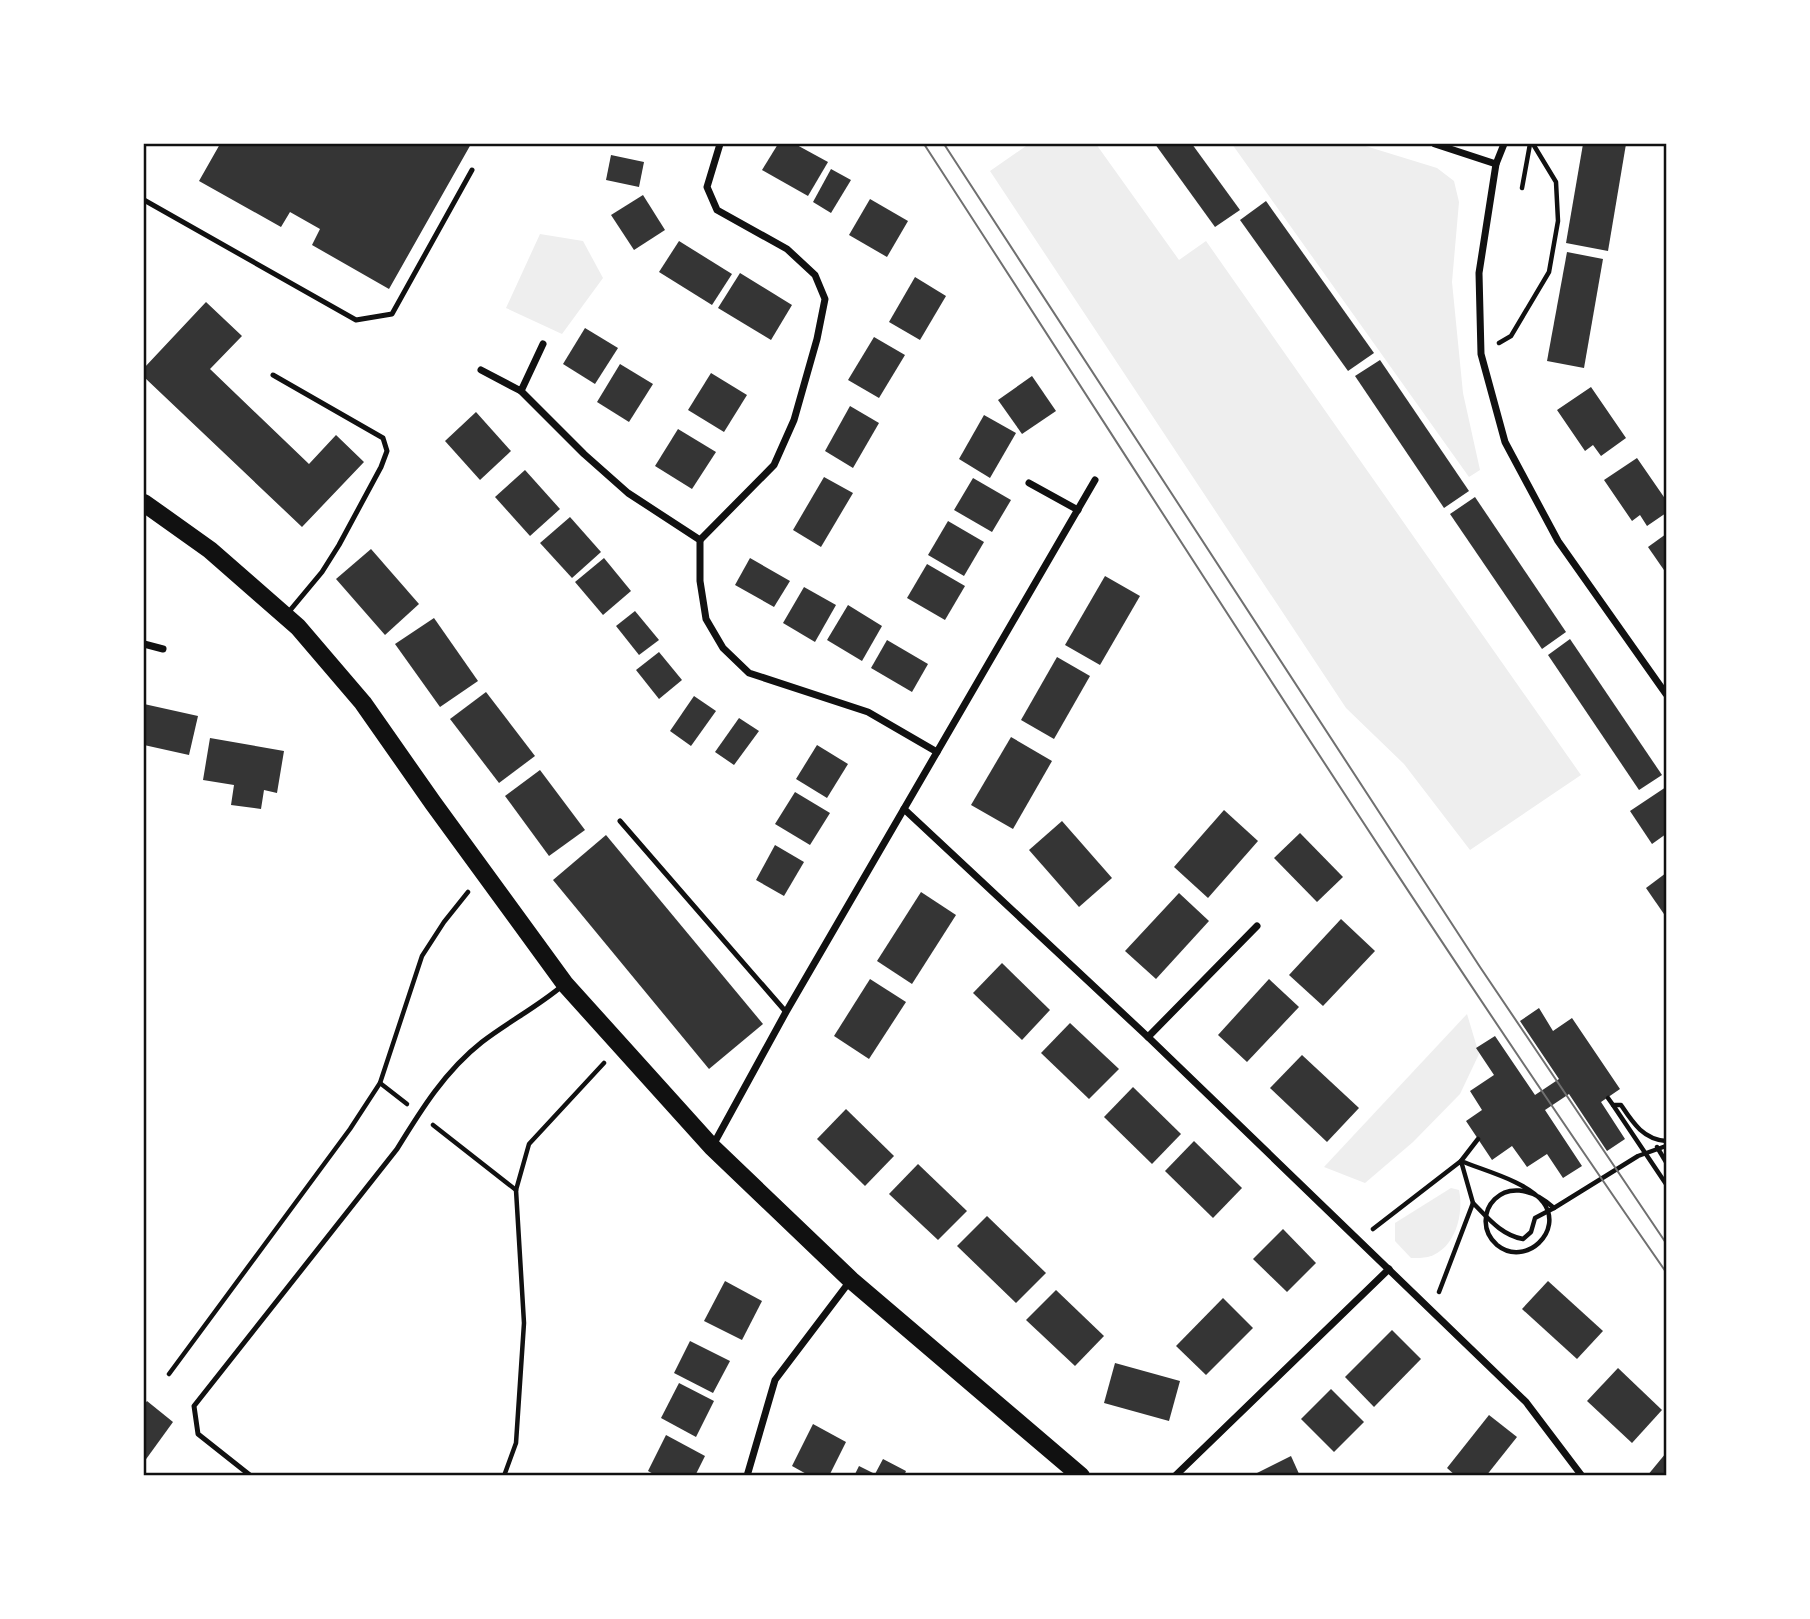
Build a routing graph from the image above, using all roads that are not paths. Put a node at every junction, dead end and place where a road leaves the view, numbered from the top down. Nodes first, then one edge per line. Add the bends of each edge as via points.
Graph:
1 (720, 144) edge
2 (1434, 144) edge
3 (1504, 144) edge
4 (1496, 164) junction
5 (472, 170) dead end
6 (144, 200) edge
7 (543, 344) dead end
8 (481, 370) dead end
9 (273, 375) dead end
10 (521, 391) junction
11 (1095, 480) dead end
12 (1029, 484) dead end
13 (144, 503) edge
14 (1078, 510) junction
15 (700, 540) junction
16 (285, 616) junction
17 (144, 644) edge
18 (163, 649) dead end
19 (1667, 694) edge
20 (937, 752) junction
21 (904, 809) junction
22 (620, 821) dead end
23 (1257, 926) dead end
24 (565, 984) junction
25 (786, 1012) junction
26 (1148, 1037) junction
27 (712, 1147) junction
28 (1388, 1269) junction
29 (851, 1280) junction
30 (251, 1475) edge
31 (747, 1475) edge
32 (1080, 1475) edge
33 (1175, 1475) edge
34 (1582, 1475) edge

1 - 15 street via 707,187 717,210 787,249 815,275 825,299 794,420 774,465
2 - 4 street
3 - 4 street
4 - 19 street via 1479,273 1480,354 1505,442 1558,541
5 - 6 lane via 392,314 356,320
7 - 10 street
8 - 10 street
9 - 16 lane via 383,438 387,451 339,545
10 - 15 street via 628,493
11 - 14 street
12 - 14 street
13 - 16 main road via 210,550
14 - 20 street
15 - 20 street via 699,580 706,619 723,648 749,673 868,712
16 - 24 main road via 363,703
17 - 18 street
20 - 21 street
21 - 25 street
21 - 26 street
22 - 25 lane
23 - 26 street
24 - 27 main road
24 - 30 lane via 482,1042 452,1069 397,1149 194,1406 198,1434
25 - 27 street
26 - 28 street
27 - 29 main road
28 - 33 street
28 - 34 street via 1526,1402
29 - 31 street via 775,1380
29 - 32 main road

